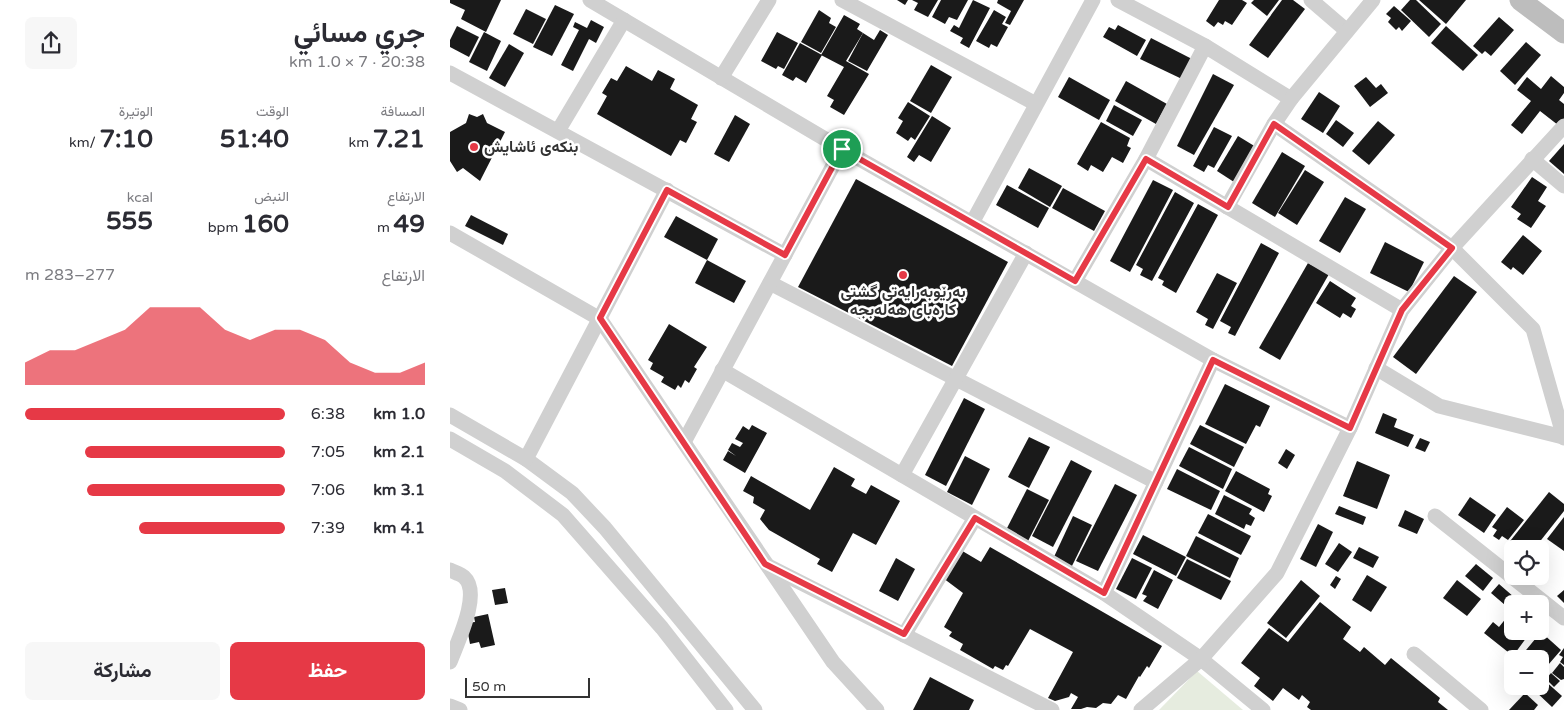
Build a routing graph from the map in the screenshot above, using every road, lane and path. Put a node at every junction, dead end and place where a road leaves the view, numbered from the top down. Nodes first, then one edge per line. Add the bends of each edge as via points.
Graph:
1 (590, 0) edge
2 (769, 0) edge
3 (842, 0) edge
4 (1093, 0) edge
5 (1118, 0) edge
6 (1311, 0) edge
7 (1373, 0) edge
8 (1520, 0) edge
9 (624, 20) junction
10 (1348, 31) junction
11 (1564, 33) edge
12 (1205, 46) junction
13 (450, 73) edge
14 (721, 78) junction
15 (1291, 99) junction
16 (1036, 104) junction
17 (1274, 124) junction
18 (1564, 126) edge
19 (558, 131) junction
20 (842, 149) junction
21 (1146, 159) junction
22 (1532, 160) junction
23 (1564, 186) edge
24 (667, 190) junction
25 (1228, 207) junction
26 (972, 223) junction
27 (450, 233) edge
28 (1452, 248) junction
29 (1026, 254) junction
30 (785, 255) junction
31 (1075, 281) junction
32 (770, 283) junction
33 (1402, 310) junction
34 (600, 318) junction
35 (1213, 360) junction
36 (1376, 368) junction
37 (722, 370) junction
38 (957, 380) junction
39 (450, 415) edge
40 (1350, 428) junction
41 (1563, 438) edge
42 (450, 439) edge
43 (684, 442) junction
44 (526, 458) junction
45 (902, 475) junction
46 (1156, 482) junction
47 (1435, 516) dead end
48 (975, 518) junction
49 (765, 564) junction
50 (450, 570) edge
51 (1104, 593) junction
52 (1564, 618) edge
53 (904, 634) junction
54 (1414, 654) dead end
55 (1201, 659) junction
56 (450, 662) edge
57 (450, 706) edge
58 (460, 710) edge
59 (726, 710) edge
60 (755, 710) edge
61 (877, 710) edge
62 (1052, 710) edge
63 (1141, 710) edge
64 (1263, 710) edge
65 (1481, 710) edge

1 - 9 street
2 - 14 street
3 - 16 street
4 - 16 street
5 - 12 street
6 - 10 street
7 - 10 street
8 - 11 main road
9 - 14 street
9 - 19 street
10 - 15 street
12 - 15 street
12 - 21 street
13 - 19 street
14 - 20 street
15 - 17 street
16 - 26 street
17 - 25 street
17 - 28 street
18 - 22 street
19 - 24 street
20 - 26 street
20 - 30 street
21 - 25 street
21 - 31 street
22 - 23 street
22 - 28 street
24 - 30 street
24 - 34 street
25 - 33 street
26 - 29 street
27 - 34 street
28 - 33 street
28 - 41 street via 1532,329
29 - 31 street
29 - 38 street
30 - 32 street
31 - 35 street
32 - 37 street
32 - 38 street
33 - 36 street
34 - 43 street
34 - 44 street
35 - 40 street
35 - 46 street
36 - 40 street
36 - 41 street via 1440,406
37 - 43 street
37 - 45 street
38 - 45 street
38 - 46 street
39 - 44 street
40 - 55 street via 1277,573
42 - 59 street via 505,471 563,515 662,628
43 - 49 street
44 - 60 street via 567,488 595,516
45 - 48 street
46 - 51 street
47 - 52 street
48 - 51 street
48 - 53 street
49 - 53 street
49 - 61 street via 833,662
50 - 56 street via 464,577 471,589 470,608
51 - 55 street
53 - 62 street
54 - 65 street
55 - 63 street
55 - 64 street
57 - 58 street

